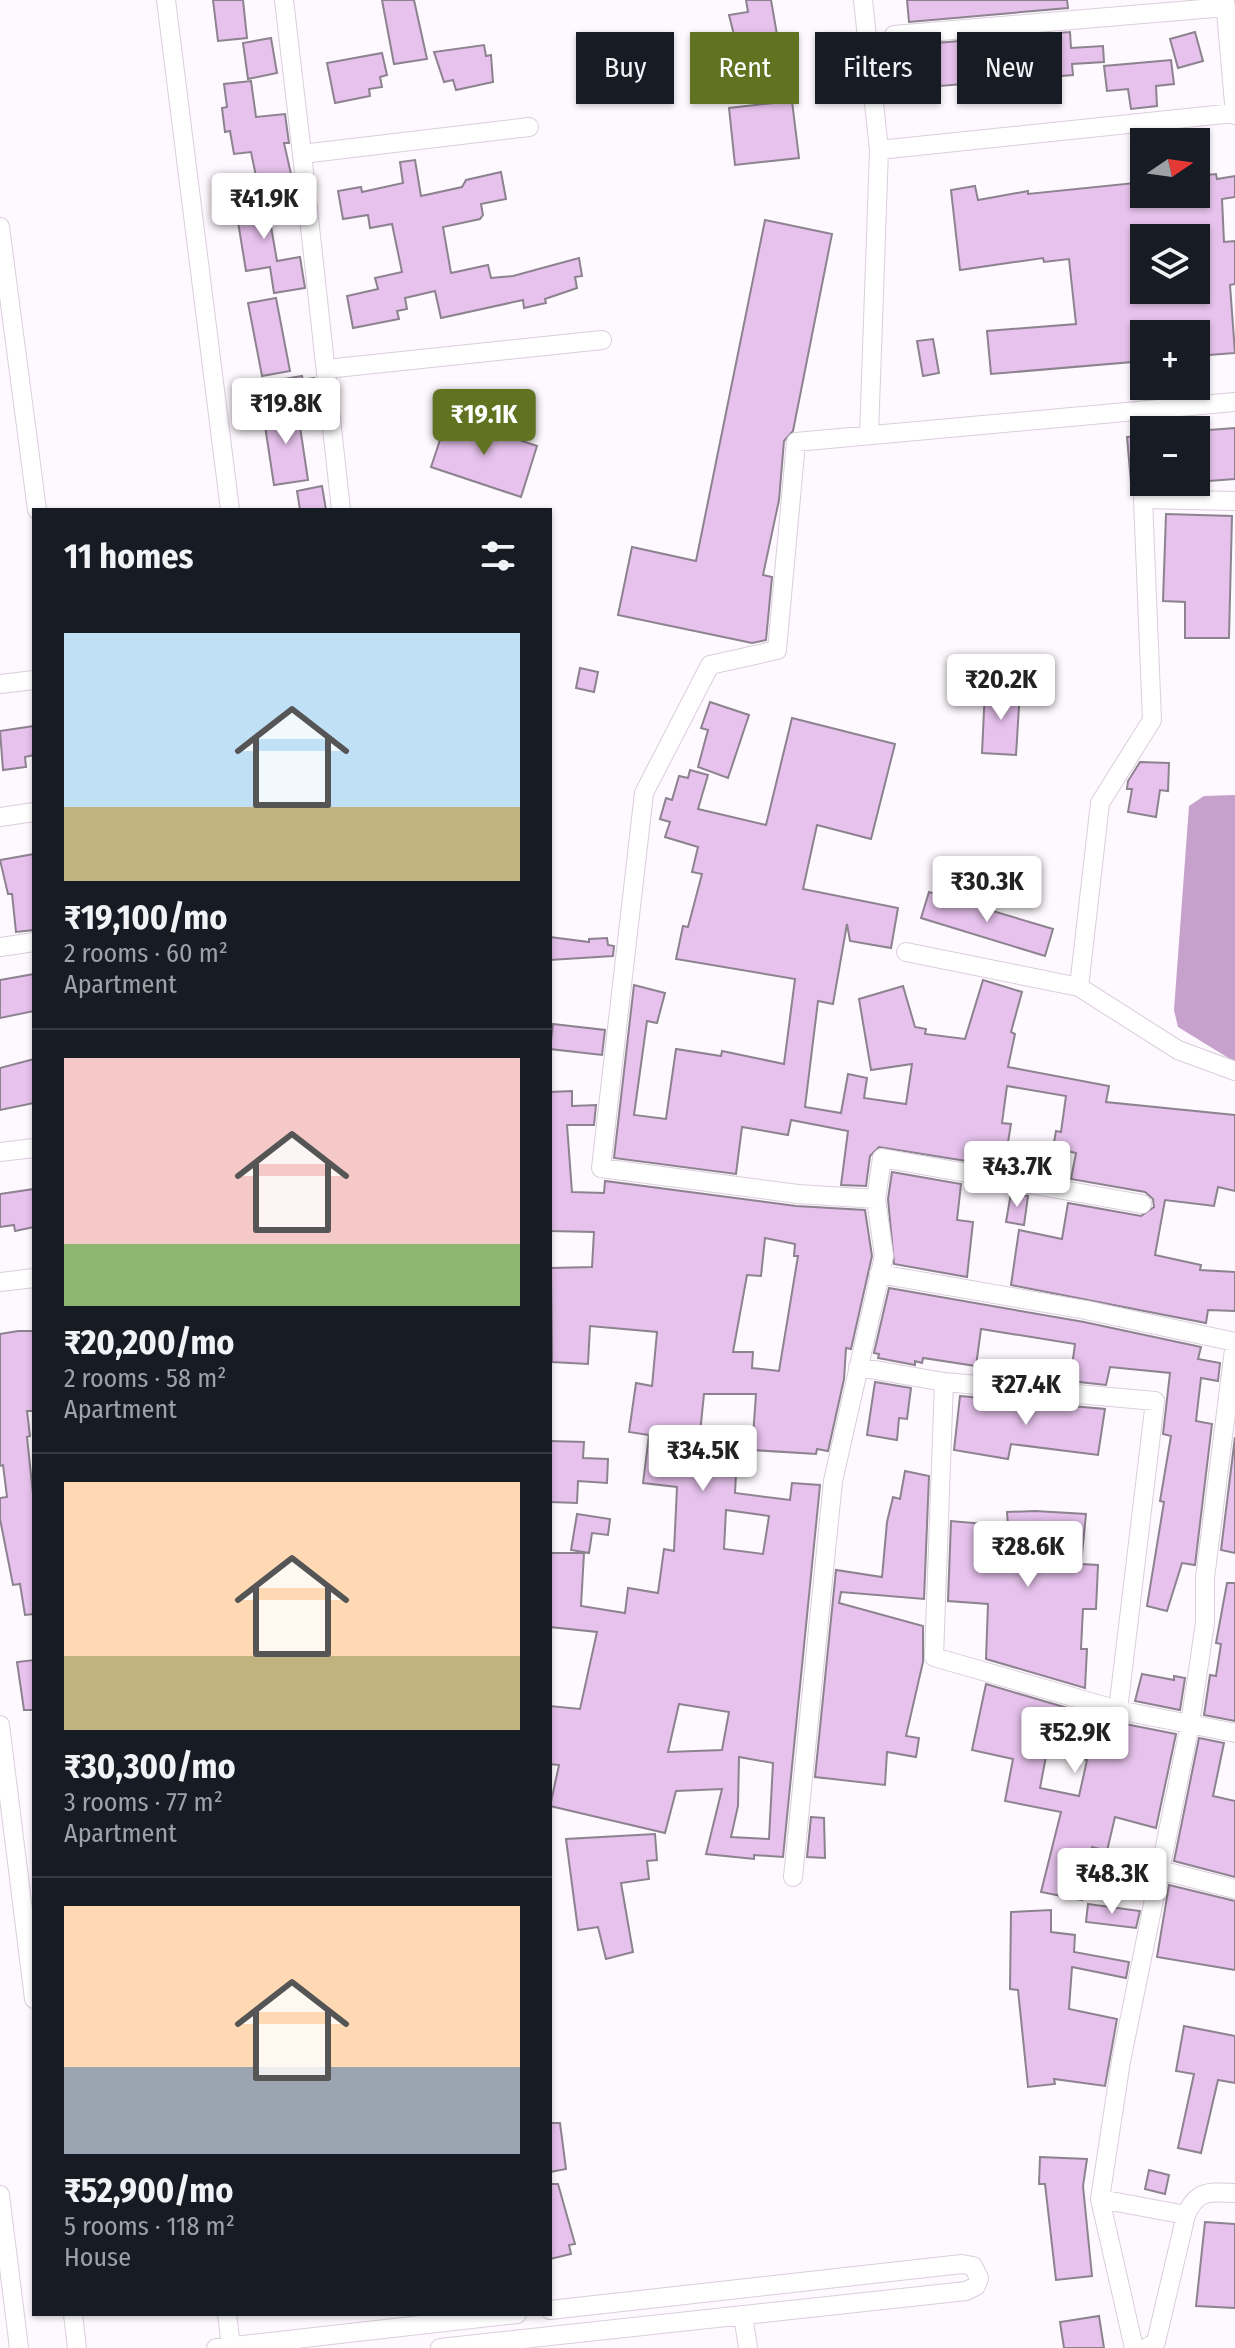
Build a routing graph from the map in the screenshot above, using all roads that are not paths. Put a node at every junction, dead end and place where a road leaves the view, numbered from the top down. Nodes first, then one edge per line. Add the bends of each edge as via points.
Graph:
1 (166, 0) edge
2 (284, 0) edge
3 (863, 0) edge
4 (1226, 4) edge
5 (926, 32) edge
6 (1235, 114) edge
7 (529, 127) dead end
8 (879, 150) junction
9 (302, 154) junction
10 (0, 227) edge
11 (602, 340) dead end
12 (326, 369) junction
13 (1235, 402) edge
14 (869, 435) junction
15 (1235, 501) edge
16 (37, 508) edge
17 (230, 508) edge
18 (341, 508) edge
19 (32, 680) edge
20 (0, 684) edge
21 (32, 812) edge
22 (0, 817) edge
23 (32, 942) edge
24 (0, 947) edge
25 (906, 952) dead end
26 (1079, 987) junction
27 (1235, 1071) edge
28 (32, 1148) edge
29 (0, 1152) edge
30 (876, 1199) junction
31 (1142, 1204) dead end
32 (879, 1274) junction
33 (32, 1278) edge
34 (0, 1282) edge
35 (1235, 1342) edge
36 (858, 1367) junction
37 (944, 1382) junction
38 (1118, 1710) junction
39 (1190, 1724) junction
40 (0, 1725) edge
41 (1235, 1733) edge
42 (1160, 1870) junction
43 (793, 1877) dead end
44 (1235, 1889) edge
45 (32, 1983) edge
46 (1235, 2193) edge
47 (0, 2195) edge
48 (1100, 2199) junction
49 (1186, 2215) junction
50 (552, 2310) edge
51 (743, 2315) junction
52 (73, 2316) edge
53 (227, 2316) edge
54 (474, 2316) edge
55 (370, 2322) edge
56 (597, 2340) edge
57 (224, 2347) edge
58 (19, 2348) edge
59 (77, 2348) edge
60 (448, 2348) edge
61 (748, 2348) edge
62 (1134, 2348) edge
63 (1146, 2348) edge

1 - 17 street
2 - 9 street
3 - 8 street
4 - 5 street
4 - 6 street
6 - 8 street
7 - 9 street
8 - 14 street
9 - 12 street
10 - 16 street
11 - 12 street
12 - 18 street
13 - 14 street
14 - 30 street via 796,442 777,650 710,665 644,793 601,1168
15 - 26 street via 1143,499 1152,720 1100,803
19 - 20 street
21 - 22 street
23 - 24 street
25 - 26 street
26 - 27 street via 1178,1050
28 - 29 street
30 - 31 street via 882,1158
30 - 32 street via 884,1256
32 - 35 street
32 - 36 street
33 - 34 street
35 - 39 street
36 - 37 street
36 - 43 street via 833,1481
37 - 38 street via 934,1657
37 - 38 street via 1155,1401
38 - 39 street
39 - 41 street
39 - 42 street
40 - 45 street
42 - 44 street
42 - 48 street via 1121,2061
46 - 49 street via 1204,2192 1193,2198
47 - 58 street
48 - 49 street
48 - 62 street
49 - 63 street via 1156,2342
50 - 51 street via 962,2264 973,2266 979,2278 966,2291
51 - 56 street
51 - 61 street
52 - 59 street
53 - 57 street
54 - 55 street
55 - 57 street
56 - 60 street

